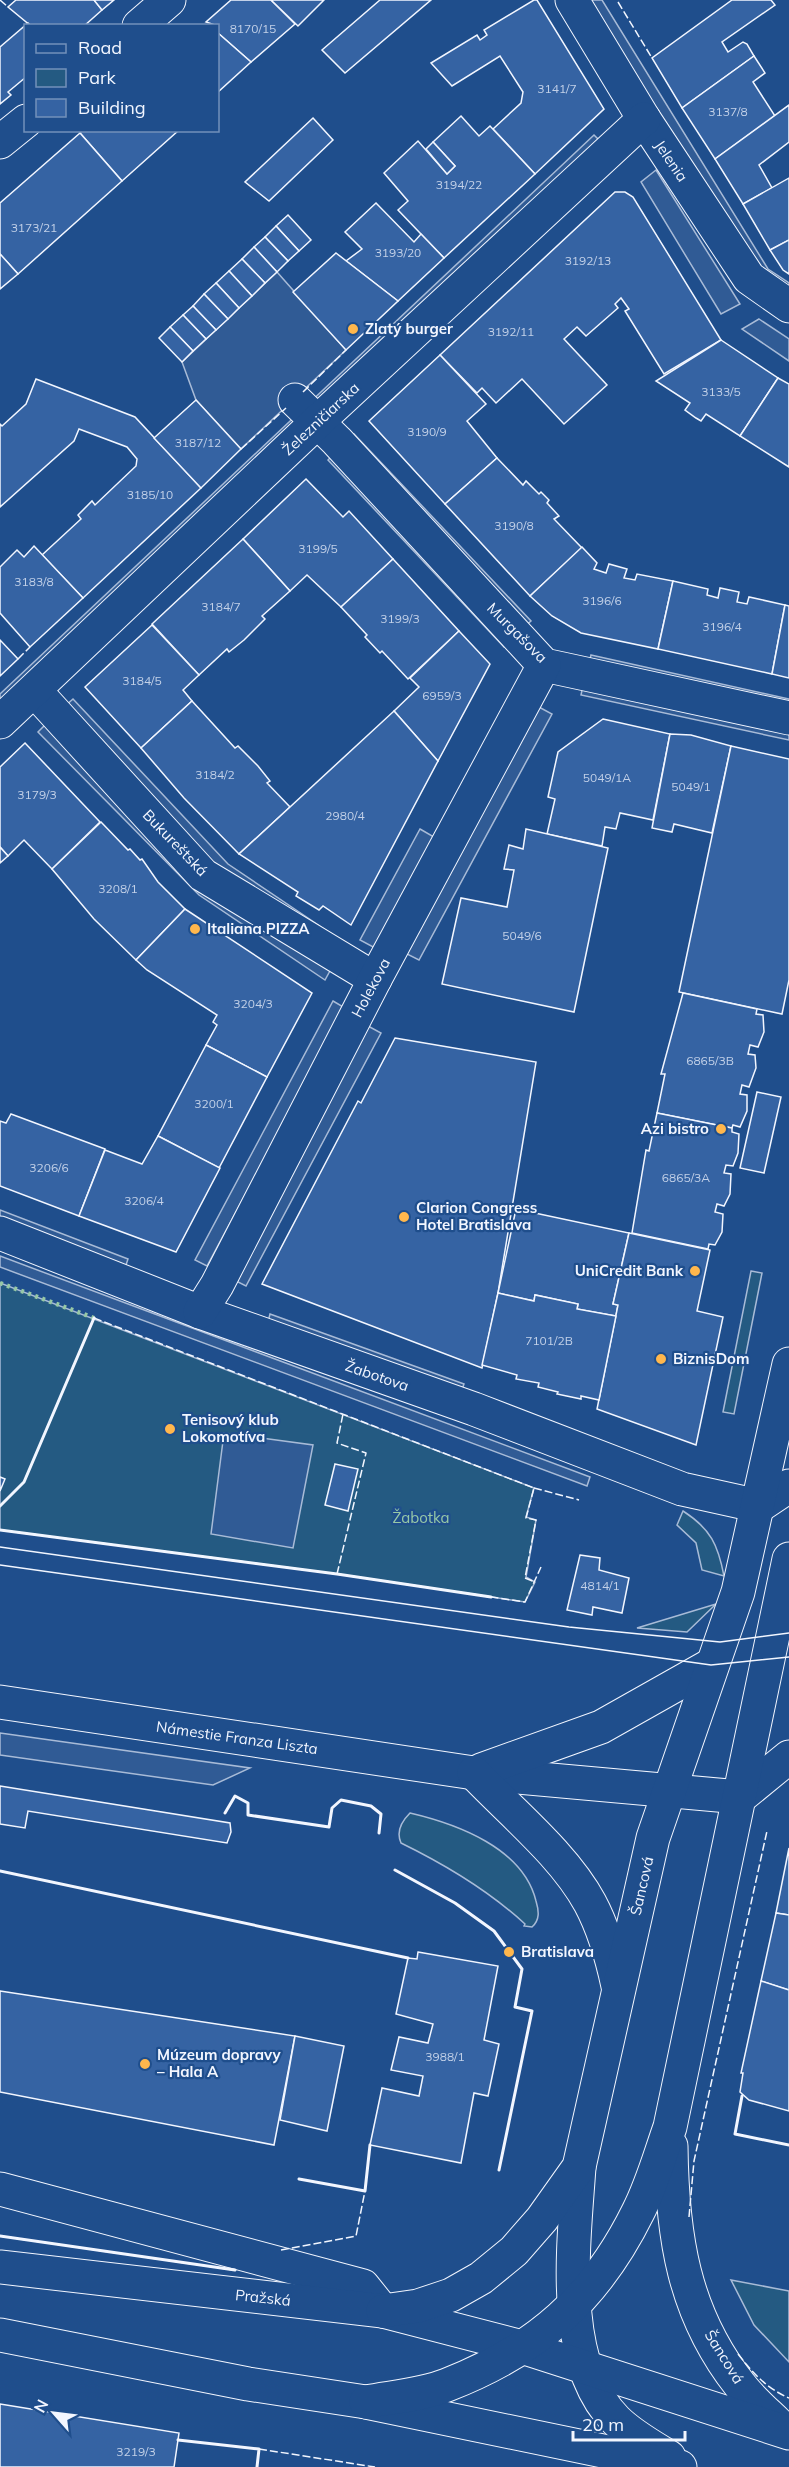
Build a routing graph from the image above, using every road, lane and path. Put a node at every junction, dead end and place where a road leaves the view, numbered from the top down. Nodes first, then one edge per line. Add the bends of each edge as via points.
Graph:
1 (169, 0) edge
2 (572, 0) edge
3 (141, 24) edge
4 (644, 119) junction
5 (24, 123) edge
6 (0, 142) edge
7 (789, 306) edge
8 (306, 411) junction
9 (544, 665) junction
10 (35, 691) junction
11 (789, 718) edge
12 (0, 722) edge
13 (375, 979) junction
14 (0, 1233) edge
15 (200, 1312) junction
16 (789, 1364) edge
17 (789, 1486) edge
18 (759, 1506) junction
19 (789, 1559) edge
20 (711, 1665) junction
21 (0, 1702) edge
22 (789, 1757) edge
23 (474, 1773) junction
24 (667, 1792) junction
25 (740, 1797) junction
26 (618, 1986) junction
27 (670, 2127) junction
28 (579, 2167) junction
29 (0, 2189) edge
30 (0, 2267) edge
31 (574, 2305) junction
32 (383, 2312) junction
33 (0, 2335) edge
34 (522, 2347) junction
35 (584, 2367) junction
36 (366, 2402) junction
37 (787, 2433) edge
38 (680, 2467) edge
39 (685, 2467) edge

1 - 3 street
2 - 4 street, Jelenia
4 - 7 street, Jelenia via 749,278
4 - 8 street, Železničiarska
5 - 6 street
8 - 9 street, Murgašova
8 - 10 street, Železničiarska
9 - 11 street, Murgašova
9 - 13 street, Holekova
10 - 12 street, Železničiarska
10 - 13 street, Bukureštská via 203,875
13 - 15 street, Holekova
14 - 15 street, Žabotova
15 - 18 street, Žabotova via 474,1409 682,1489
16 - 18 street, Šancová
17 - 18 street
18 - 20 street, Šancová via 738,1592
19 - 25 street, Šancová
20 - 23 street, Námestie Franza Liszta via 601,1727
20 - 24 street, Šancová
21 - 23 street, Námestie Franza Liszta
22 - 25 street
23 - 24 street, Námestie Franza Liszta
23 - 26 street via 564,1865 580,1887 599,1921
24 - 25 street, Námestie Franza Liszta
24 - 26 street, Šancová
25 - 27 street, Šancová
26 - 28 street, Šancová
27 - 31 street, Šancová via 639,2210 598,2277
27 - 37 street, Šancová via 672,2207 682,2266 695,2307 716,2351 741,2387
28 - 31 street
28 - 32 street, Šancová via 514,2251 481,2278 451,2295
29 - 32 street via 363,2286
30 - 32 street, Pražská
31 - 34 street, Šancová via 544,2334
31 - 35 street
32 - 34 street, Pražská
33 - 36 street via 249,2384
34 - 35 street, Pražská
34 - 36 street via 445,2386
35 - 37 street, Pražská
35 - 39 street via 616,2420
36 - 38 street

